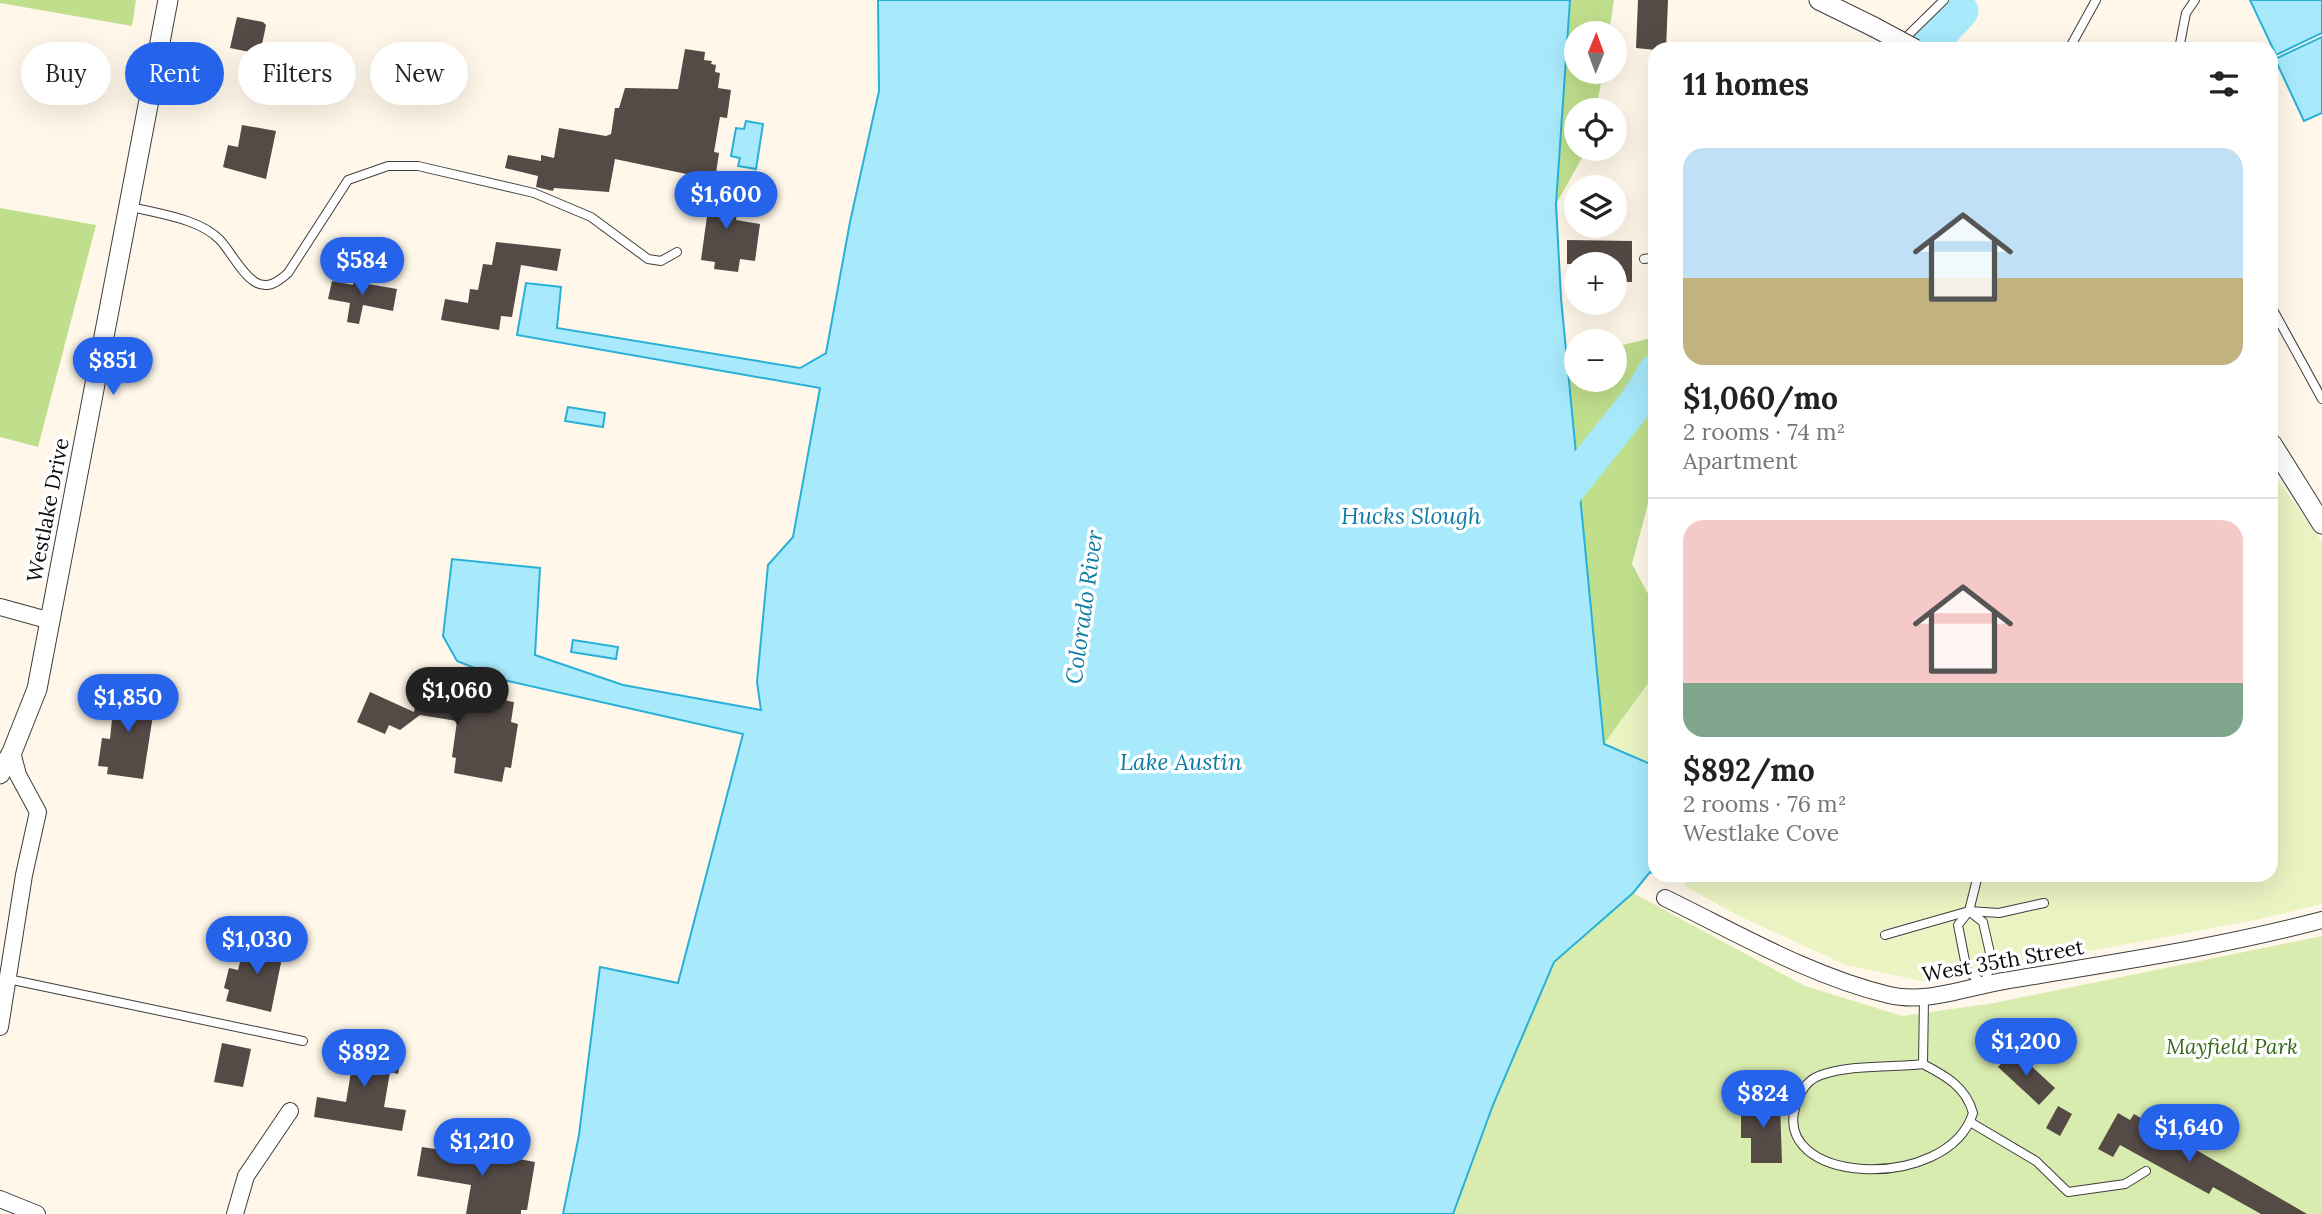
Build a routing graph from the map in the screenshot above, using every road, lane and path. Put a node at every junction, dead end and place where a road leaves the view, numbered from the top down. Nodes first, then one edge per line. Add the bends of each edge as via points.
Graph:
1 (168, 0) edge
2 (1819, 0) edge
3 (1944, 0) edge
4 (2096, 0) edge
5 (2195, 0) edge
6 (1901, 42) edge
7 (1902, 42) edge
8 (2073, 42) edge
9 (2180, 42) edge
10 (128, 206) junction
11 (677, 253) dead end
12 (1648, 258) edge
13 (1644, 259) dead end
14 (2278, 319) edge
15 (2322, 399) edge
16 (2278, 454) edge
17 (2322, 524) edge
18 (0, 607) edge
19 (51, 621) junction
20 (12, 752) junction
21 (0, 774) edge
22 (1976, 882) edge
23 (1665, 898) dead end
24 (2043, 903) dead end
25 (1969, 911) junction
26 (2322, 920) edge
27 (1885, 934) dead end
28 (8, 979) junction
29 (1984, 984) junction
30 (1924, 998) junction
31 (0, 1027) edge
32 (303, 1041) dead end
33 (1923, 1064) junction
34 (290, 1111) dead end
35 (1970, 1122) junction
36 (2146, 1171) dead end
37 (0, 1199) edge
38 (37, 1214) edge
39 (235, 1214) edge

1 - 10 street, Westlake Drive
2 - 7 street, bridge
3 - 6 lane
4 - 8 lane
5 - 9 lane via 2186,13
10 - 11 lane via 191,223 217,237 255,282 268,285 288,273 348,180 388,166 418,166 534,193 592,217 648,259 661,261
10 - 19 street, Westlake Drive
12 - 13 lane
14 - 15 lane
16 - 17 street
18 - 19 street
19 - 20 street, Westlake Drive via 37,689
20 - 21 street, Westlake Drive
20 - 28 street via 37,812
22 - 25 lane
23 - 30 street, West 35th Street via 1817,972 1891,995
24 - 25 lane via 1999,913
25 - 27 lane
25 - 29 lane via 1983,922 1992,962
25 - 29 lane via 1958,925 1966,971
26 - 29 street, West 35th Street via 2196,949
28 - 31 street
28 - 32 lane
29 - 30 street, West 35th Street
30 - 33 lane
33 - 35 lane via 1958,1086 1969,1100
33 - 35 lane via 1836,1072 1812,1080 1799,1097 1794,1117 1806,1152 1837,1164 1905,1166 1946,1151
34 - 39 street via 246,1176
35 - 36 lane via 2036,1161 2068,1192 2125,1184
37 - 38 street

